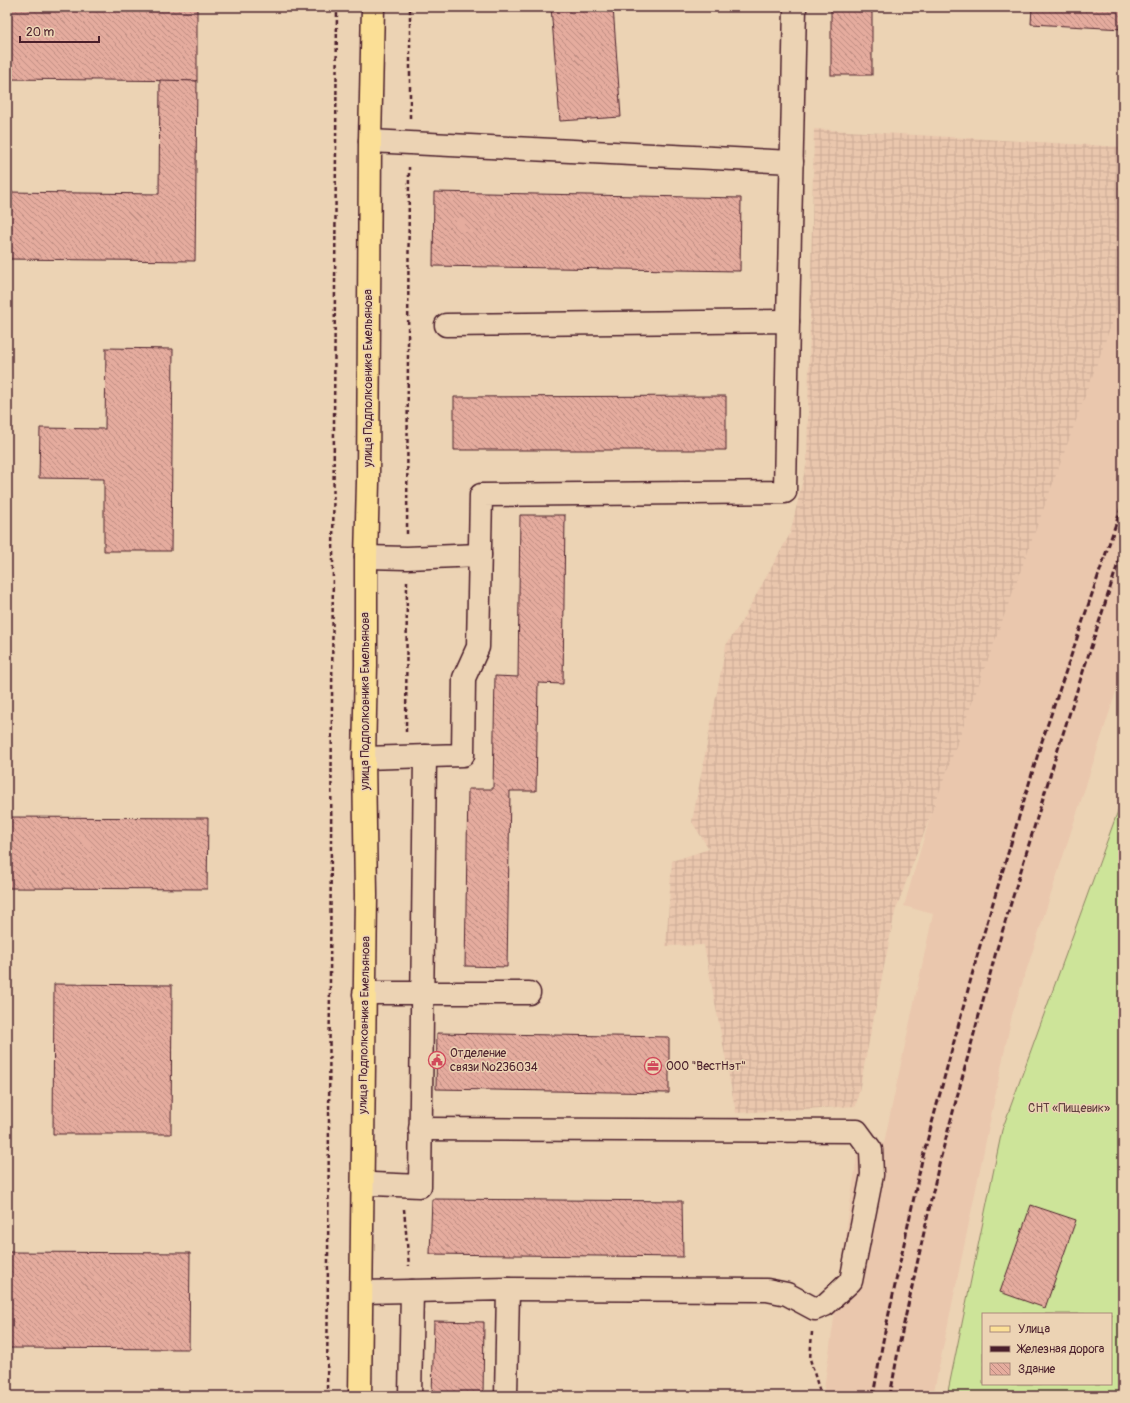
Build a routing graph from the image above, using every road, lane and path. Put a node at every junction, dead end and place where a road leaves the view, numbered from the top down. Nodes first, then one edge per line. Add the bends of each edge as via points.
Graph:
1 (337, 7) edge
2 (373, 7) edge
3 (410, 7) edge
4 (795, 7) edge
5 (370, 142) junction
6 (409, 143) junction
7 (792, 162) junction
8 (788, 321) junction
9 (446, 325) dead end
10 (480, 555) junction
11 (366, 557) junction
12 (407, 558) junction
13 (415, 756) junction
14 (364, 758) junction
15 (422, 993) junction
16 (528, 993) dead end
17 (364, 994) junction
18 (420, 1129) junction
19 (401, 1186) junction
20 (362, 1187) junction
21 (508, 1290) junction
22 (412, 1291) junction
23 (362, 1292) junction
24 (815, 1309) junction
25 (327, 1396) edge
26 (360, 1396) edge
27 (410, 1396) edge
28 (506, 1396) edge
29 (821, 1396) edge

1 - 25 path
2 - 5 main road, улица Подполковника Емельянова
3 - 6 path
4 - 7 lane
5 - 6 lane
5 - 11 main road, улица Подполковника Емельянова
6 - 7 lane
6 - 12 path
7 - 8 lane
8 - 9 lane
8 - 10 lane via 785,492 481,495
10 - 12 lane
10 - 13 lane via 478,647 464,678 463,755
11 - 12 lane
11 - 14 main road, улица Подполковника Емельянова
12 - 13 path
13 - 14 lane
13 - 15 lane
14 - 17 main road, улица Подполковника Емельянова
15 - 16 lane
15 - 17 lane
15 - 18 lane
17 - 20 main road, улица Подполковника Емельянова
18 - 19 lane via 420,1186
18 - 24 lane via 856,1131 871,1150 872,1174 851,1281 825,1305
19 - 20 lane via 373,1184
19 - 22 path
20 - 23 main road, улица Подполковника Емельянова
21 - 22 lane
21 - 24 lane via 767,1290 787,1294
21 - 28 lane
22 - 23 lane
22 - 27 lane
23 - 26 main road, улица Подполковника Емельянова
24 - 29 path via 810,1359

